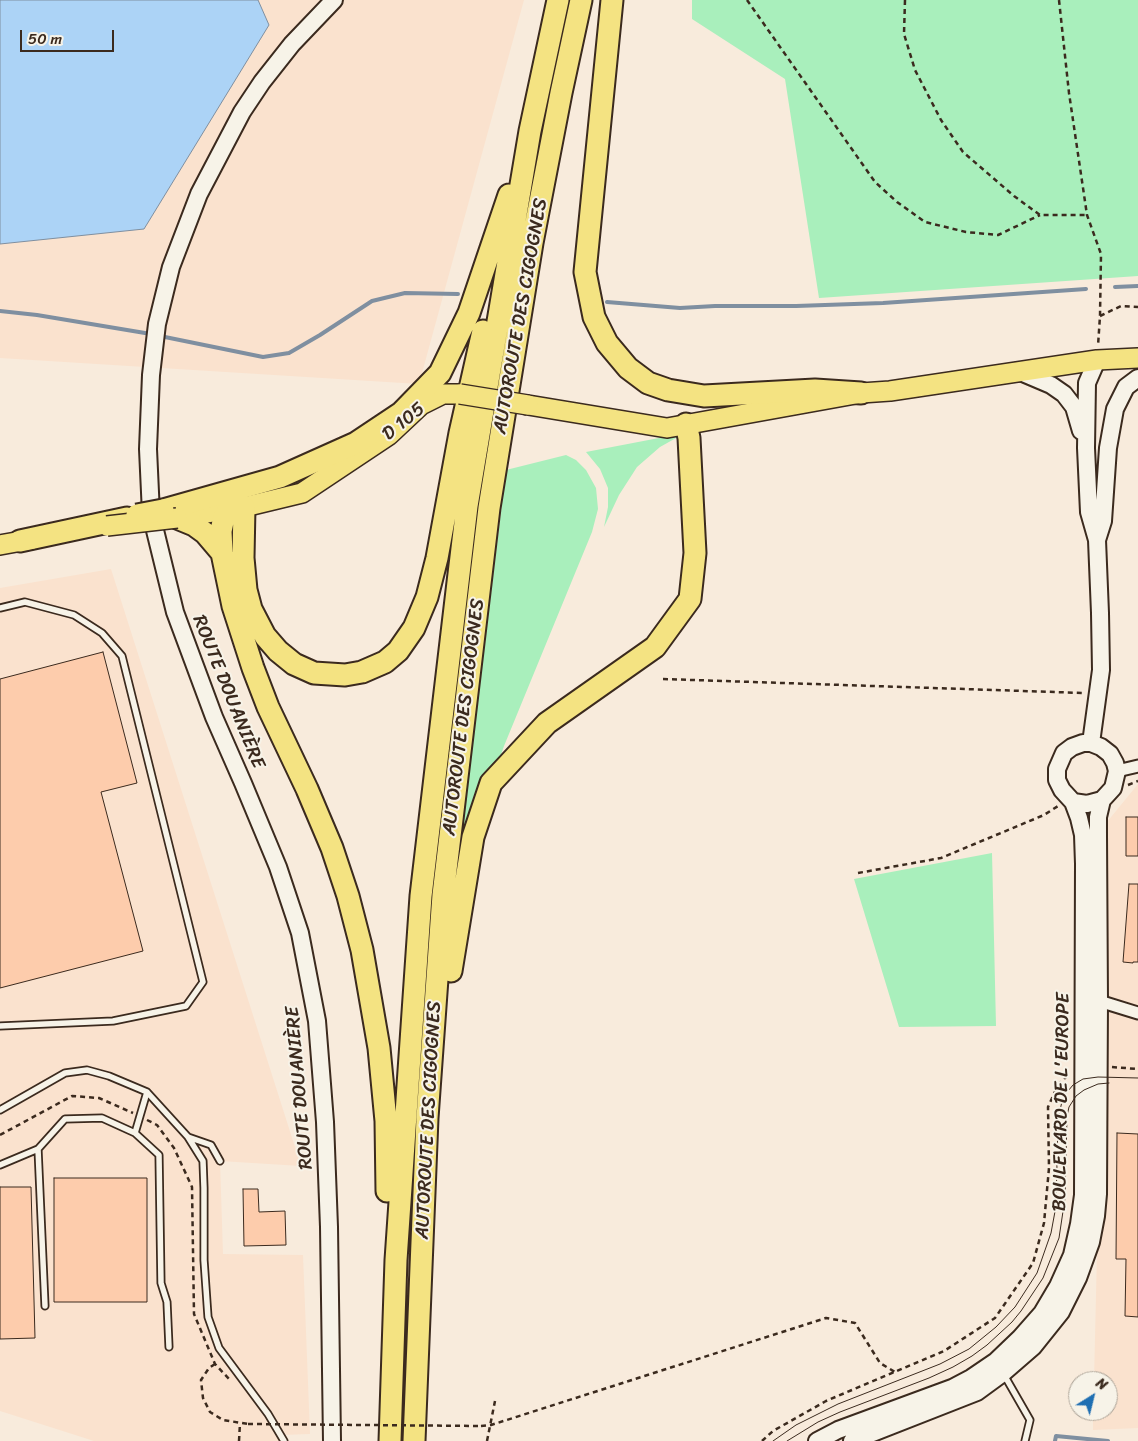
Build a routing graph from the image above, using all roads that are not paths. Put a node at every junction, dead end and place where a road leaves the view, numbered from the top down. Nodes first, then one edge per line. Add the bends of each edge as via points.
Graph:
1 (334, 0) edge
2 (558, 0) edge
3 (581, 0) edge
4 (612, 0) edge
5 (530, 131) junction
6 (1138, 358) edge
7 (1097, 360) junction
8 (1018, 371) junction
9 (1138, 378) edge
10 (860, 393) junction
11 (676, 426) junction
12 (1086, 448) junction
13 (238, 508) junction
14 (170, 514) junction
15 (1097, 540) junction
16 (10, 543) edge
17 (222, 553) junction
18 (0, 608) edge
19 (1091, 743) junction
20 (1138, 766) edge
21 (1117, 772) junction
22 (1072, 800) junction
23 (1102, 800) junction
24 (1099, 1001) junction
25 (1138, 1013) edge
26 (0, 1026) edge
27 (147, 1092) junction
28 (0, 1110) edge
29 (427, 1118) junction
30 (134, 1133) junction
31 (188, 1137) junction
32 (38, 1150) junction
33 (220, 1161) dead end
34 (0, 1165) edge
35 (396, 1260) junction
36 (45, 1306) dead end
37 (169, 1347) dead end
38 (1000, 1367) junction
39 (333, 1435) edge
40 (284, 1441) edge
41 (390, 1441) edge
42 (414, 1441) edge
43 (816, 1441) edge
44 (852, 1441) edge
45 (1025, 1441) edge

1 - 39 street, ROUTE DOUANIÈRE via 292,44 262,82 242,112 196,201 172,267 158,324 150,375 148,449 152,514 175,612 214,717 278,867 300,933 317,1021 326,1141
2 - 5 highway, AUTOROUTE DES CIGOGNES
3 - 29 highway, AUTOROUTE DES CIGOGNES via 532,244 489,508 443,895
4 - 10 highway via 584,272 594,317 607,343 628,368 648,383 668,390 704,396 815,390
5 - 13 highway via 460,433 437,558 422,611 398,651 385,662 345,675 314,673 294,664 278,651 261,630 251,609 246,590
5 - 14 highway via 470,313 440,373 400,413 356,443 280,478
5 - 35 highway, AUTOROUTE DES CIGOGNES via 464,526 421,896
6 - 7 main road, D 105
7 - 8 main road, D 105
7 - 12 street via 1086,383
8 - 10 main road, D 105
8 - 12 street via 1064,394 1074,407
9 - 15 street via 1126,387 1115,410 1108,448 1103,521
10 - 11 main road, D 105
11 - 13 main road, D 105, bridge via 443,394 421,405 389,435 302,493
11 - 29 highway via 689,438 695,553 690,599 655,647 547,723 491,783 473,837 456,931 442,1086
12 - 15 street via 1089,512
13 - 14 main road
13 - 17 highway via 224,517
14 - 16 main road, bridge
14 - 16 highway, bridge via 137,515
14 - 17 highway via 205,533
15 - 19 street via 1101,670
17 - 35 highway via 233,606 253,668 332,848 360,941 378,1048 386,1121 389,1226
18 - 26 lane via 25,602 74,615 102,633 122,656 203,982 186,1006 113,1021
19 - 21 street via 1110,754
19 - 22 street via 1072,747 1060,759 1057,780
20 - 21 street
21 - 23 street via 1113,788
22 - 23 street via 1087,804
22 - 38 street, BOULEVARD DE L'EUROPE via 1083,835 1084,864 1083,1176 1079,1224 1072,1255 1058,1286 1042,1313
23 - 24 street, BOULEVARD DE L'EUROPE via 1098,817
24 - 25 street
24 - 38 street, BOULEVARD DE L'EUROPE via 1098,1194 1091,1242 1061,1312 1033,1347
27 - 28 lane via 87,1070 65,1073
27 - 30 lane
27 - 31 lane
29 - 42 highway, AUTOROUTE DES CIGOGNES
30 - 32 lane via 102,1118 65,1119
30 - 37 lane via 159,1155 161,1283 167,1302
31 - 33 lane via 211,1145
31 - 40 lane via 203,1161 208,1316 220,1348
32 - 34 lane
32 - 36 lane
35 - 41 highway, AUTOROUTE DES CIGOGNES
38 - 43 street, BOULEVARD DE L'EUROPE
38 - 44 street, BOULEVARD DE L'EUROPE via 977,1392
38 - 45 lane via 1030,1420

